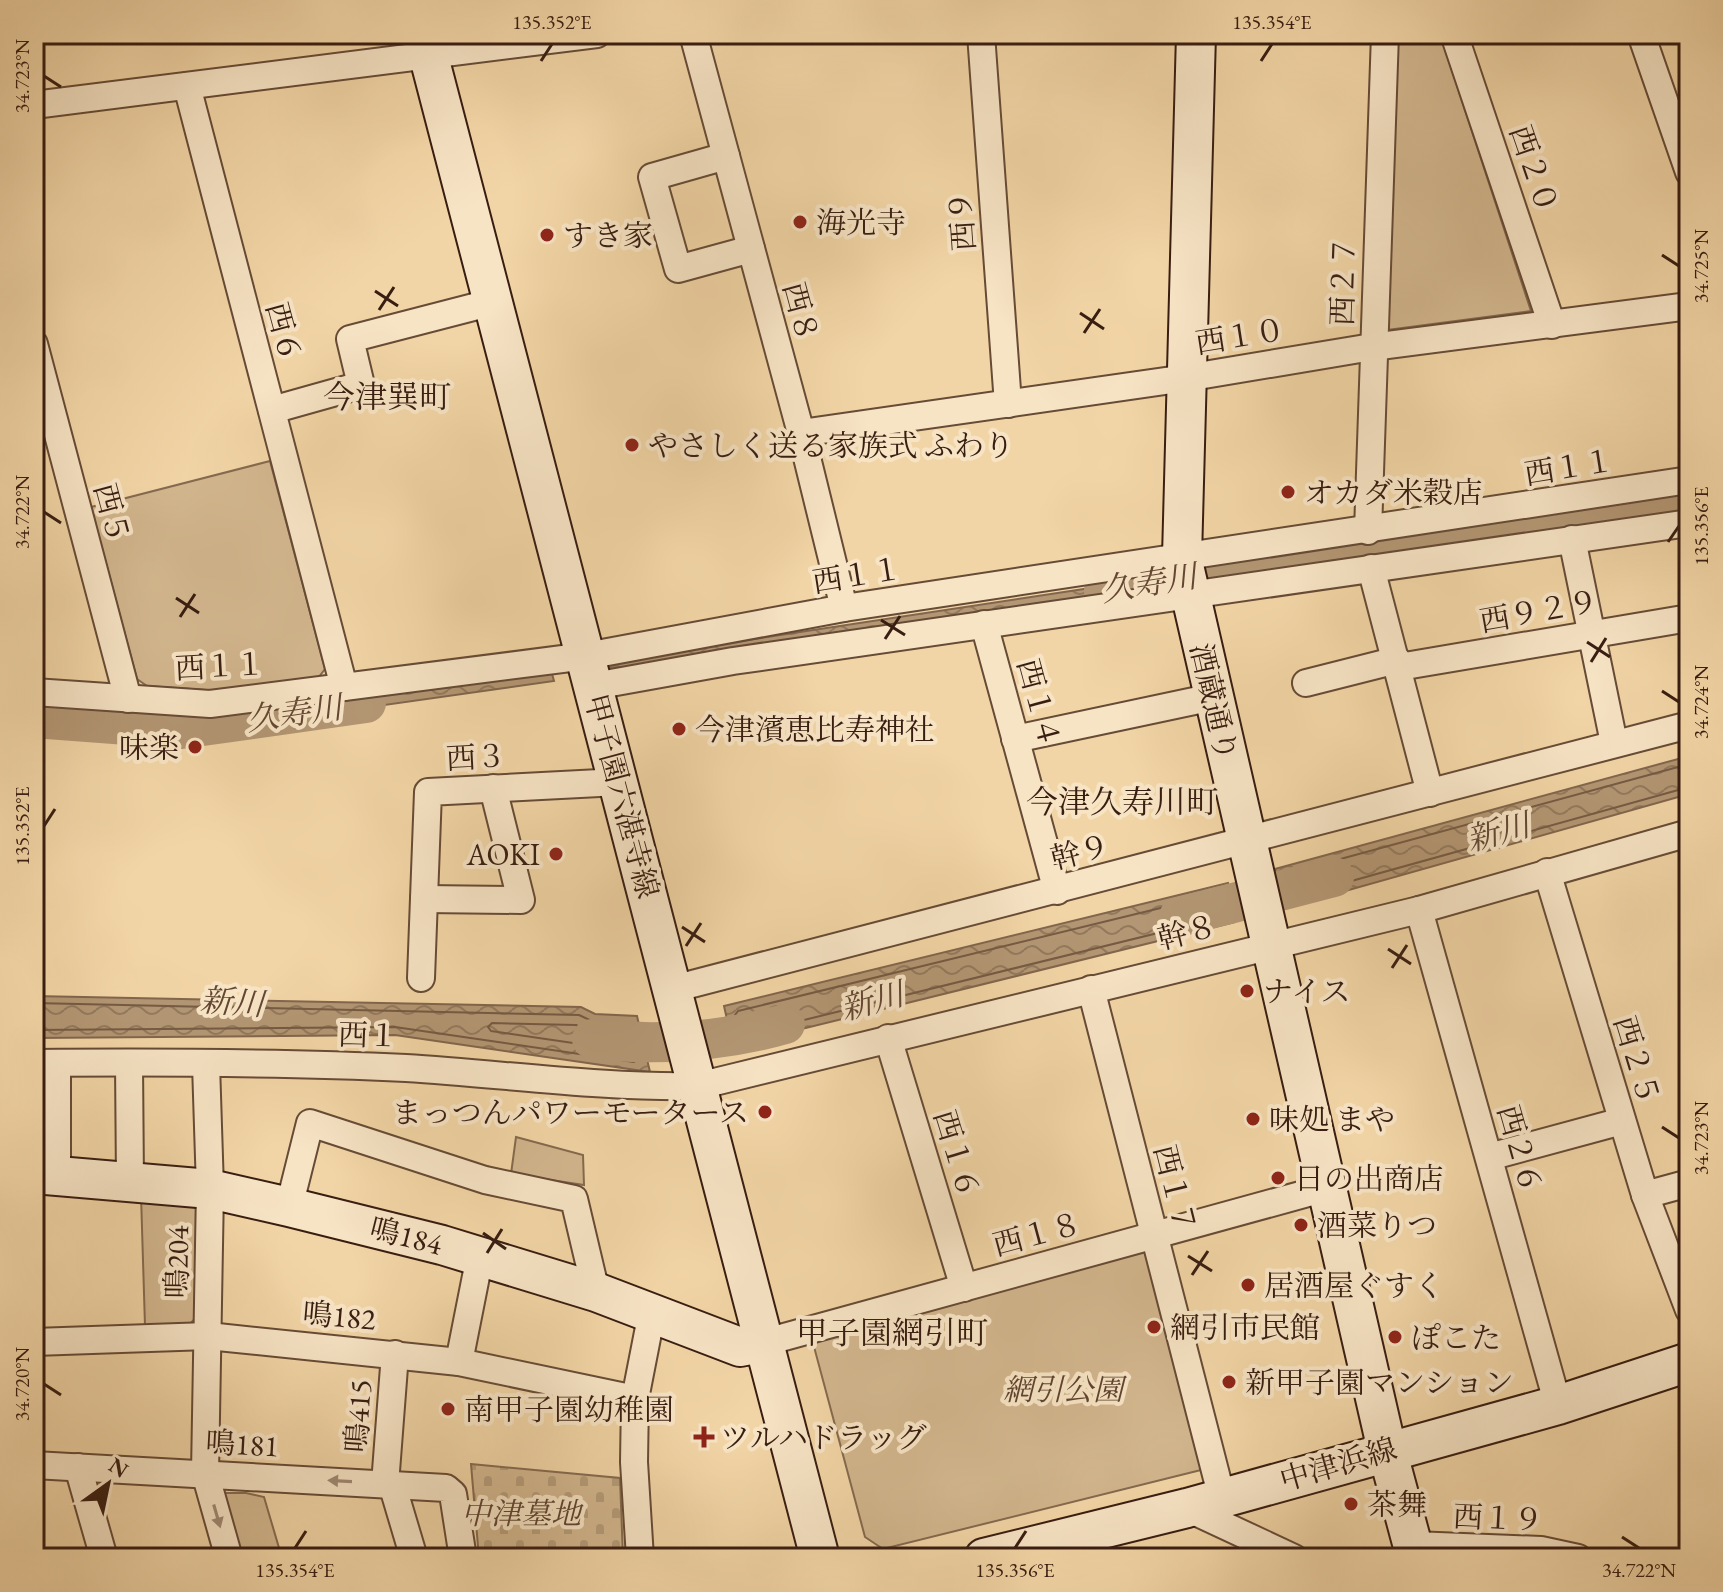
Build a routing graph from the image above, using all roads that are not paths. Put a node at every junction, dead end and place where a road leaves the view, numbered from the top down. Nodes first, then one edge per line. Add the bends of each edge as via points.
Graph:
1 (597, 34) edge
2 (693, 34) edge
3 (981, 34) edge
4 (1196, 34) edge
5 (1385, 34) edge
6 (1454, 34) edge
7 (1641, 34) edge
8 (425, 44) edge
9 (187, 86) junction
10 (34, 105) edge
11 (726, 156) junction
12 (1689, 172) edge
13 (751, 249) junction
14 (493, 302) junction
15 (1689, 306) edge
16 (1552, 325) junction
17 (34, 344) edge
18 (1372, 347) junction
19 (1186, 378) junction
20 (1008, 404) junction
21 (272, 410) junction
22 (801, 433) junction
23 (1689, 480) edge
24 (1689, 523) edge
25 (1368, 531) junction
26 (1572, 539) junction
27 (1371, 568) junction
28 (1186, 577) junction
29 (844, 608) junction
30 (1689, 618) edge
31 (984, 624) junction
32 (1591, 634) junction
33 (1398, 664) junction
34 (590, 671) junction
35 (1306, 683) dead end
36 (344, 687) junction
37 (34, 692) edge
38 (1213, 697) junction
39 (128, 699) junction
40 (1689, 725) edge
41 (1015, 739) junction
42 (1614, 743) junction
43 (619, 782) junction
44 (493, 788) junction
45 (1430, 793) junction
46 (1689, 833) edge
47 (1248, 854) junction
48 (1547, 872) junction
49 (1057, 891) junction
50 (424, 899) junction
51 (1419, 910) junction
52 (1268, 936) junction
53 (421, 978) dead end
54 (1091, 989) junction
55 (676, 998) junction
56 (888, 1038) junction
57 (46, 1063) edge
58 (129, 1063) junction
59 (206, 1064) junction
60 (696, 1076) junction
61 (1622, 1121) junction
62 (1489, 1157) junction
63 (46, 1175) edge
64 (130, 1183) junction
65 (1689, 1183) edge
66 (1326, 1188) junction
67 (210, 1189) junction
68 (1645, 1195) junction
69 (289, 1207) junction
70 (1154, 1235) junction
71 (480, 1256) junction
72 (964, 1288) junction
73 (596, 1292) junction
74 (1689, 1310) edge
75 (652, 1312) junction
76 (208, 1336) junction
77 (34, 1342) edge
78 (766, 1342) junction
79 (395, 1354) junction
80 (459, 1362) junction
81 (1689, 1362) edge
82 (635, 1399) junction
83 (1558, 1405) junction
84 (1387, 1450) junction
85 (34, 1465) edge
86 (78, 1467) junction
87 (205, 1473) junction
88 (388, 1484) junction
89 (1204, 1503) junction
90 (1059, 1549) edge
91 (1415, 1552) edge
92 (1285, 1557) edge
93 (104, 1558) edge
94 (229, 1558) edge
95 (414, 1558) edge
96 (463, 1558) edge
97 (640, 1558) edge
98 (820, 1558) edge
99 (984, 1558) edge
100 (1578, 1558) edge

1 - 8 street
2 - 11 street, 西８
3 - 20 street, 西９
4 - 19 street, 酒蔵通り
5 - 18 street, 西２７
6 - 16 street, 西２０
7 - 12 street
8 - 9 street
8 - 14 street, 甲子園六湛寺線
9 - 10 street
9 - 21 street, 西６
11 - 13 street, 西８
11 - 13 street via 652,177 678,269
13 - 22 street, 西８
14 - 21 street via 350,339 361,385
14 - 34 street, 甲子園六湛寺線
15 - 16 street, 西１０
16 - 18 street, 西１０
17 - 39 street, 西５
18 - 19 street, 西１０
18 - 25 street, 西２７
19 - 20 street, 西１０
19 - 28 street, 酒蔵通り
20 - 22 street, 西１０
21 - 36 street, 西６
22 - 29 street, 西８
23 - 25 street, 西１１
24 - 26 street
25 - 28 street, 西１１
26 - 27 street
26 - 32 street
27 - 28 street
27 - 33 street
28 - 29 street, 西１１
28 - 31 street
28 - 38 street, 酒蔵通り
29 - 34 street, 西１１
30 - 32 street, 西９２９
31 - 34 street
31 - 41 street, 西１４
32 - 33 street, 西９２９
32 - 42 street
33 - 35 street, 西９２９
33 - 45 street
34 - 36 street, 西１１
34 - 43 street, 甲子園六湛寺線
36 - 39 street, 西１１ via 210,704
37 - 39 street, 西１１
38 - 41 street
38 - 47 street, 酒蔵通り
40 - 42 street, 幹９
41 - 49 street, 西１４
42 - 45 street, 幹９
43 - 44 street, 西３
43 - 55 street, 甲子園六湛寺線
44 - 50 street, 西３ via 428,792
44 - 50 street via 521,900
45 - 47 street, 幹９
46 - 48 street, 幹８
47 - 49 street, 幹９
47 - 52 street, 酒蔵通り
48 - 51 street, 幹８
48 - 61 street, 西２５
49 - 55 street, 幹９
50 - 53 street, 西３
51 - 52 street, 幹８
51 - 62 street, 西２６
52 - 54 street, 幹８
52 - 66 street, 酒蔵通り
54 - 56 street, 幹８
54 - 70 street, 西１７
55 - 60 street, 甲子園六湛寺線
56 - 60 street, 幹８
56 - 72 street, 西１６
57 - 58 street, 西１
57 - 63 street
58 - 59 street, 西１
58 - 64 street
59 - 60 street, 西１ via 365,1066 636,1087
59 - 67 street, 鳴204
60 - 78 street, 甲子園六湛寺線
61 - 62 street
61 - 68 street, 西２５
62 - 83 street, 西２６
63 - 64 street, 鳴184
64 - 67 street, 鳴184
65 - 68 street
66 - 70 street, 西１８
66 - 84 street, 酒蔵通り
67 - 69 street, 鳴184
67 - 76 street, 鳴204
68 - 74 street, 西２５
69 - 71 street, 鳴184
69 - 73 street via 310,1123 485,1180 574,1199
70 - 72 street, 西１８
70 - 89 street, 西１７
71 - 73 street, 鳴184
71 - 80 street
72 - 78 street, 西１８
73 - 75 street, 鳴184
75 - 78 street, 鳴184 via 740,1347
75 - 82 street
76 - 77 street, 鳴182
76 - 79 street, 鳴182
76 - 87 street, 鳴204
78 - 98 street, 甲子園六湛寺線
79 - 80 street, 鳴182
79 - 88 street, 鳴415
80 - 82 street, 鳴182
81 - 83 street, 中津浜線
82 - 97 street
83 - 84 street, 中津浜線
84 - 89 street, 中津浜線
84 - 91 street, 酒蔵通り
85 - 86 street, 鳴181
86 - 87 street, 鳴181
86 - 93 street
88 -> 87 street, 鳴181
87 -> 94 street, 鳴204
88 - 95 street
88 - 96 street, 鳴181 via 446,1488 453,1494
89 - 90 street, 中津浜線
89 - 92 street
90 - 99 street, 中津浜線
91 - 100 street, 西１９ via 1541,1550

